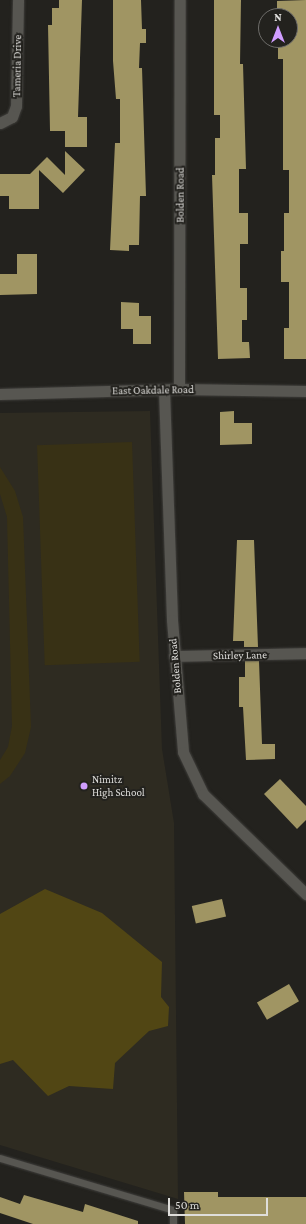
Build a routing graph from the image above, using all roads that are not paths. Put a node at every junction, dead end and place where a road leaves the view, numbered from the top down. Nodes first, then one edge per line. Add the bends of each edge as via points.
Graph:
1 (18, 0) edge
2 (180, 0) edge
3 (0, 123) edge
4 (180, 389) junction
5 (164, 390) junction
6 (306, 391) edge
7 (0, 394) edge
8 (306, 653) edge
9 (174, 656) junction
10 (306, 894) edge
11 (0, 1158) edge
12 (173, 1224) edge

1 - 3 street, Tameria Drive via 16,106 12,116
2 - 4 street, Bolden Road
4 - 5 street, East Oakdale Road
4 - 6 street, East Oakdale Road
5 - 7 street, East Oakdale Road
5 - 9 street, Bolden Road
8 - 9 street, Shirley Lane
9 - 10 street, Bolden Road via 183,752 193,778 203,794
11 - 12 lane via 173,1210

